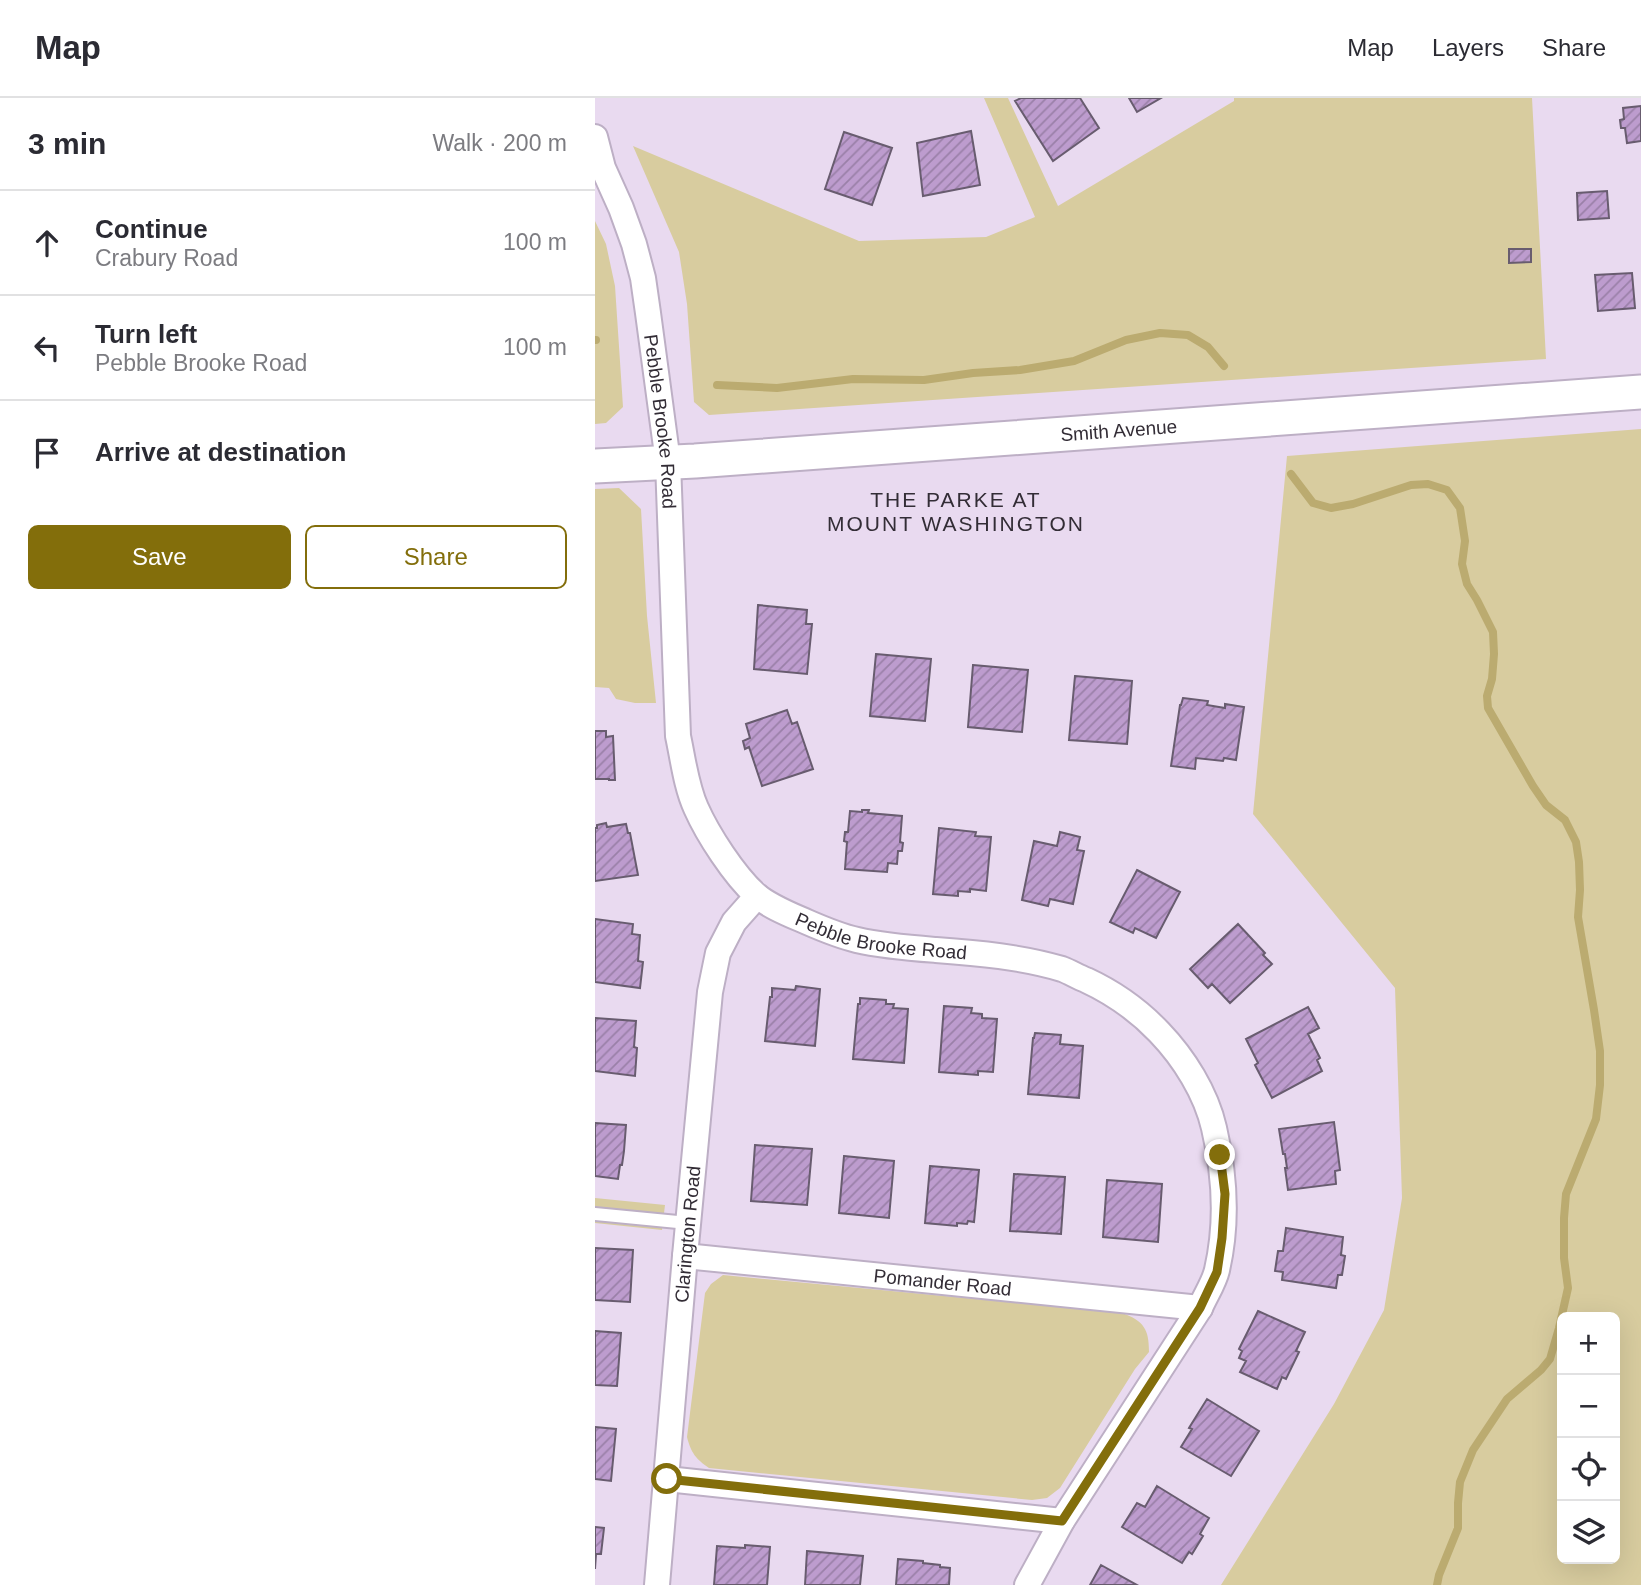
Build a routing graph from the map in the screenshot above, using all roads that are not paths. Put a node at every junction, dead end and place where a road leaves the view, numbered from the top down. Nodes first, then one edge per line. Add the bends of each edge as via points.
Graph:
1 (595, 137) edge
2 (1641, 392) edge
3 (668, 462) junction
4 (595, 466) edge
5 (757, 896) junction
6 (595, 1214) edge
7 (688, 1223) junction
8 (685, 1256) junction
9 (1200, 1308) junction
10 (667, 1479) junction
11 (1062, 1521) junction
12 (657, 1585) edge
13 (1027, 1585) edge

1 - 3 street, Pebble Brooke Road via 643,278
2 - 3 main road, Smith Avenue
3 - 4 main road, Smith Avenue
3 - 5 street, Pebble Brooke Road via 683,760 695,806 714,841
5 - 7 street, Clarington Road via 734,922 718,953 710,992
5 - 9 street, Pebble Brooke Road via 784,912 857,940 1015,959 1063,970 1109,991 1142,1014 1194,1078 1211,1117 1220,1155 1225,1194 1222,1238 1217,1272
6 - 7 lane
7 - 8 street, Clarington Road
8 - 9 street, Pomander Road
8 - 10 street, Clarington Road
9 - 11 street, Pebble Brooke Road
10 - 11 street
10 - 12 street, Clarington Road
11 - 13 street, Pebble Brooke Road

